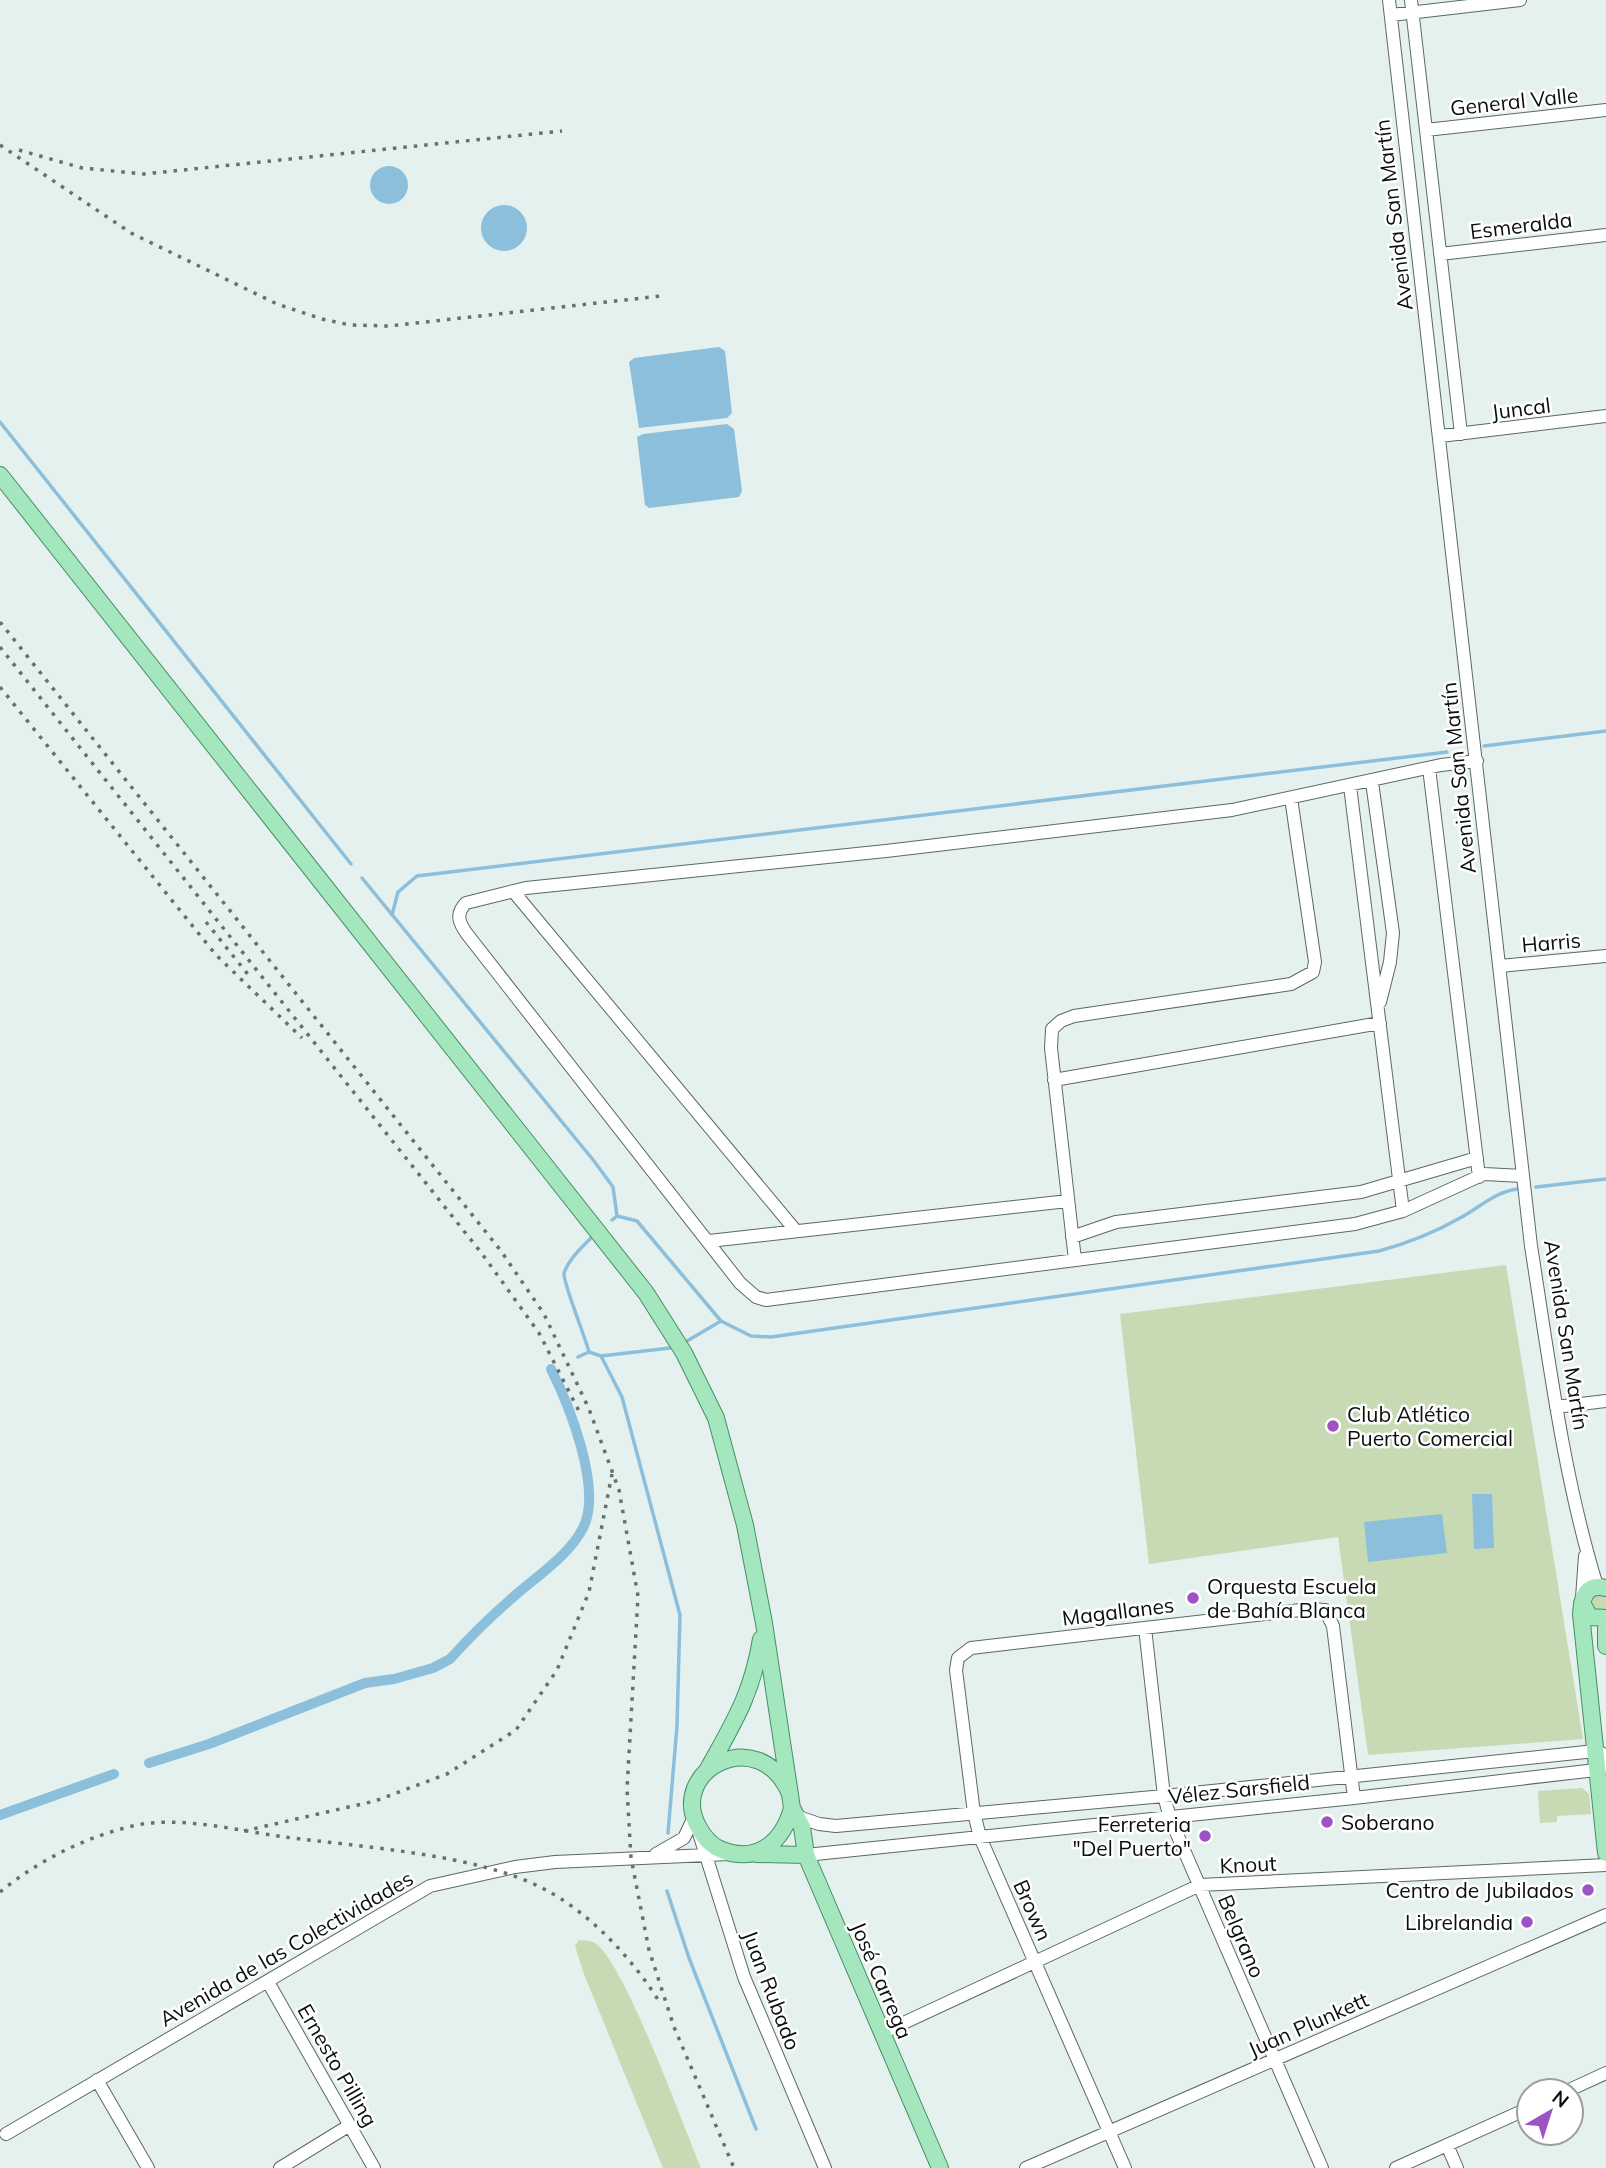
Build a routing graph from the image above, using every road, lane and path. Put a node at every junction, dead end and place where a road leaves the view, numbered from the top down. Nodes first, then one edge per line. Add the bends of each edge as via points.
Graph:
1 (1389, 0) edge
2 (1520, 0) edge
3 (1412, 6) edge
4 (1391, 15) junction
5 (1606, 110) edge
6 (1426, 130) junction
7 (1606, 235) edge
8 (1440, 254) junction
9 (1606, 416) edge
10 (1461, 434) junction
11 (1440, 436) junction
12 (0, 475) edge
13 (1477, 761) junction
14 (1429, 768) junction
15 (1372, 782) junction
16 (1350, 786) junction
17 (1291, 798) junction
18 (513, 891) junction
19 (1606, 956) edge
20 (1500, 966) junction
21 (1378, 1009) junction
22 (1380, 1023) junction
23 (1054, 1080) junction
24 (1477, 1158) junction
25 (1523, 1176) junction
26 (1479, 1177) junction
27 (1399, 1180) junction
28 (1068, 1200) junction
29 (1403, 1211) junction
30 (796, 1231) junction
31 (1072, 1237) junction
32 (709, 1241) junction
33 (1075, 1260) junction
34 (1606, 1401) edge
35 (1556, 1407) junction
36 (1586, 1548) junction
37 (1603, 1586) edge
38 (1582, 1600) junction
39 (1606, 1621) edge
40 (764, 1623) junction
41 (1145, 1628) junction
42 (1606, 1646) edge
43 (960, 1654) joint
44 (1600, 1753) edge
45 (1601, 1768) edge
46 (706, 1772) junction
47 (1351, 1776) junction
48 (1164, 1796) junction
49 (1353, 1798) junction
50 (794, 1806) junction
51 (974, 1813) junction
52 (1170, 1818) junction
53 (695, 1819) junction
54 (1604, 1823) edge
55 (980, 1837) junction
56 (1606, 1853) edge
57 (741, 1854) junction
58 (806, 1855) junction
59 (704, 1856) junction
60 (650, 1857) junction
61 (1606, 1865) edge
62 (1200, 1885) junction
63 (1606, 1915) edge
64 (1035, 1962) junction
65 (268, 1982) junction
66 (882, 2033) junction
67 (1275, 2059) junction
68 (1606, 2073) edge
69 (97, 2080) junction
70 (1585, 2083) edge
71 (1515, 2114) edge
72 (350, 2125) junction
73 (1109, 2132) junction
74 (6, 2134) dead end
75 (1447, 2145) junction
76 (148, 2168) edge
77 (280, 2168) edge
78 (374, 2168) edge
79 (825, 2168) edge
80 (940, 2168) edge
81 (1026, 2168) edge
82 (1125, 2168) edge
83 (1322, 2168) edge
84 (1396, 2168) edge
85 (1457, 2168) edge

1 - 4 street, Avenida San Martín
2 - 3 street
3 - 4 street
3 - 6 street, Avenida San Martín
4 - 11 street, Avenida San Martín
5 - 6 street, General Valle
6 - 8 street, Avenida San Martín
7 - 8 street, Esmeralda
8 - 10 street, Avenida San Martín
9 - 10 street, Juncal
10 - 11 street, Juncal
11 - 13 street, Avenida San Martín
12 - 40 main road, José Carrega via 646,1293 684,1353 716,1418 745,1525
13 - 14 street
13 - 20 street, Avenida San Martín
14 - 15 street
14 - 24 street
15 - 16 street
15 - 21 street via 1393,933
16 - 17 street
16 - 21 street
17 - 18 street via 1173,818
17 - 23 street via 1313,972 1291,984 1061,1021 1050,1036
18 - 30 street
18 - 32 street via 466,902 459,909 461,926
19 - 20 street, Harris
20 - 25 street, Avenida San Martín
21 - 22 street
22 - 23 street
22 - 27 street
23 - 28 street
24 - 26 street
24 - 27 street
25 - 26 street
25 - 35 street, Avenida San Martín
26 - 29 street
27 - 29 street
27 - 31 street via 1361,1192 1116,1222
28 - 30 street
28 - 31 street
29 - 33 street via 1355,1224
30 - 32 street
31 - 33 street
32 - 33 street via 747,1292 766,1300
34 - 35 street
35 - 36 street, Avenida San Martín
36 - 37 street, Avenida San Martín
36 - 38 street, Avenida San Martín
37 - 38 main road, Avenida San Martín via 1588,1590
38 - 39 main road via 1590,1618
38 - 44 main road, Avenida San Martín via 1581,1629
39 - 42 main road
40 - 46 main road via 755,1675 742,1711
40 - 50 main road, José Carrega
41 - 43 street, Magallanes via 971,1648
41 - 47 street, Magallanes via 1325,1610 1333,1626
41 - 48 street, Belgrano
43 - 51 street, Brown via 956,1670
44 - 45 main road, Avenida San Martín
44 - 47 street, Vélez Sarsfield
45 - 49 street, Vélez Sarsfield
45 - 54 main road, Avenida San Martín
46 - 50 main road via 732,1757 762,1760 779,1774
46 - 53 main road via 694,1796
47 - 48 street, Vélez Sarsfield
47 - 49 street
48 - 51 street, Vélez Sarsfield
48 - 52 street, Belgrano
49 - 52 street, Vélez Sarsfield
50 - 51 street, Vélez Sarsfield via 827,1826
50 - 57 main road via 778,1840 765,1849
50 - 58 main road, José Carrega
51 - 55 street, Brown
52 - 55 street, Vélez Sarsfield
52 - 62 street, Belgrano
53 - 57 main road via 711,1843
53 - 59 street, Juan Rubado
53 - 60 street via 684,1838
54 - 56 main road, Avenida San Martín
55 - 58 street, Vélez Sarsfield
55 - 64 street, Brown
57 - 58 main road, Vélez Sarsfield
57 - 59 street
58 - 66 main road, José Carrega
59 - 60 street, Avenida de las Colectividades
59 - 79 street, Juan Rubado via 744,1977
60 - 65 street, Avenida de las Colectividades via 515,1867 430,1886
61 - 62 street, Knout
62 - 64 street, Knout
62 - 67 street, Belgrano
63 - 67 street, Juan Plunkett
64 - 66 street, Knout
64 - 73 street, Brown
65 - 69 street, Avenida de las Colectividades
65 - 72 street, Ernesto Pilling
66 - 80 main road, José Carrega
67 - 73 street, Juan Plunkett
67 - 83 street, Belgrano
68 - 70 street
69 - 74 street, Avenida de las Colectividades
69 - 76 street
71 - 75 street
72 - 77 street
72 - 78 street, Ernesto Pilling
73 - 81 street, Juan Plunkett
73 - 82 street, Brown
75 - 84 street
75 - 85 street

